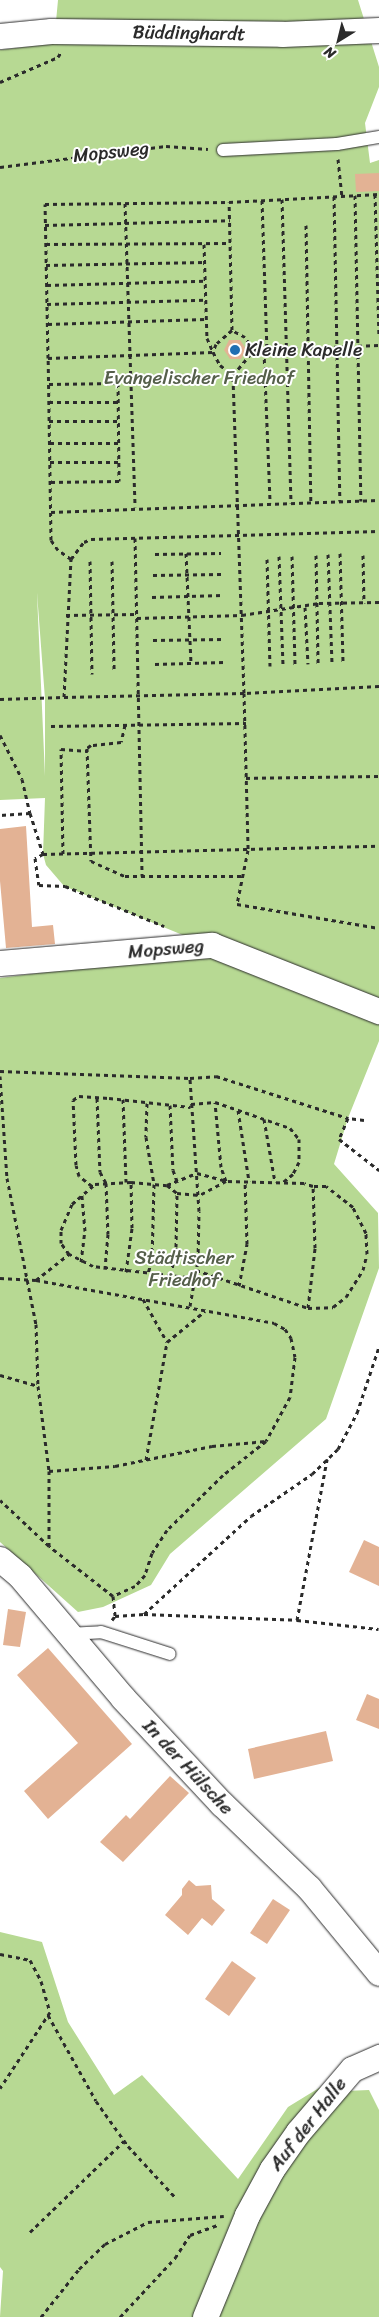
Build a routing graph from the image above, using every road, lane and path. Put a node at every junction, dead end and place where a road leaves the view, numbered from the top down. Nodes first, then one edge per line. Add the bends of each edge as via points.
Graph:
1 (379, 30) edge
2 (61, 32) junction
3 (0, 36) edge
4 (0, 82) edge
5 (379, 137) edge
6 (223, 150) joint
7 (0, 166) edge
8 (338, 173) dead end
9 (377, 194) edge
10 (355, 195) junction
11 (334, 196) junction
12 (342, 196) junction
13 (282, 199) junction
14 (262, 200) junction
15 (229, 202) junction
16 (125, 203) junction
17 (230, 220) junction
18 (126, 222) junction
19 (46, 225) junction
20 (306, 225) dead end
21 (46, 244) junction
22 (126, 244) junction
23 (204, 244) junction
24 (230, 244) junction
25 (204, 262) junction
26 (126, 263) junction
27 (46, 265) junction
28 (205, 281) junction
29 (47, 284) junction
30 (127, 284) junction
31 (205, 300) junction
32 (127, 303) junction
33 (47, 304) junction
34 (205, 320) junction
35 (128, 323) junction
36 (48, 324) junction
37 (232, 330) junction
38 (379, 336) edge
39 (379, 345) edge
40 (359, 346) junction
41 (338, 347) junction
42 (309, 348) junction
43 (254, 350) junction
44 (265, 350) junction
45 (286, 350) junction
46 (213, 352) junction
47 (129, 355) junction
48 (48, 358) junction
49 (233, 375) junction
50 (49, 384) junction
51 (49, 402) junction
52 (119, 402) junction
53 (50, 421) junction
54 (119, 421) junction
55 (50, 443) junction
56 (119, 443) junction
57 (50, 462) junction
58 (119, 462) junction
59 (50, 482) junction
60 (379, 500) edge
61 (340, 501) junction
62 (362, 501) junction
63 (312, 502) junction
64 (270, 503) junction
65 (291, 503) junction
66 (237, 504) junction
67 (135, 507) junction
68 (51, 512) junction
69 (379, 531) edge
70 (238, 535) junction
71 (135, 538) junction
72 (186, 553) junction
73 (221, 553) dead end
74 (340, 553) dead end
75 (155, 554) dead end
76 (328, 554) dead end
77 (316, 555) dead end
78 (363, 555) dead end
79 (279, 556) dead end
80 (292, 556) dead end
81 (71, 559) junction
82 (267, 559) dead end
83 (90, 561) dead end
84 (112, 561) dead end
85 (221, 574) dead end
86 (153, 575) dead end
87 (188, 576) junction
88 (223, 595) dead end
89 (188, 596) junction
90 (152, 597) dead end
91 (379, 602) edge
92 (330, 603) junction
93 (343, 603) junction
94 (364, 603) junction
95 (318, 604) junction
96 (306, 607) junction
97 (293, 608) junction
98 (281, 609) junction
99 (268, 612) junction
100 (114, 614) junction
101 (66, 615) junction
102 (89, 615) junction
103 (242, 615) junction
104 (137, 616) junction
105 (190, 617) junction
106 (190, 639) junction
107 (153, 640) dead end
108 (224, 640) dead end
109 (224, 662) dead end
110 (343, 662) dead end
111 (191, 663) junction
112 (155, 664) dead end
113 (308, 664) dead end
114 (318, 664) dead end
115 (332, 664) dead end
116 (295, 665) dead end
117 (270, 666) dead end
118 (283, 666) dead end
119 (114, 670) dead end
120 (92, 674) dead end
121 (379, 686) edge
122 (139, 693) junction
123 (244, 693) junction
124 (64, 697) junction
125 (0, 699) edge
126 (246, 723) junction
127 (125, 725) junction
128 (139, 725) junction
129 (51, 726) dead end
130 (0, 735) edge
131 (88, 750) junction
132 (379, 776) edge
133 (246, 778) junction
134 (30, 814) junction
135 (0, 815) edge
136 (379, 846) edge
137 (248, 850) junction
138 (142, 852) junction
139 (90, 853) junction
140 (43, 854) junction
141 (64, 854) junction
142 (142, 876) junction
143 (244, 876) junction
144 (166, 926) dead end
145 (379, 928) edge
146 (0, 963) edge
147 (379, 1011) edge
148 (0, 1071) edge
149 (0, 1076) edge
150 (190, 1078) junction
151 (97, 1098) junction
152 (123, 1099) junction
153 (214, 1102) junction
154 (2, 1103) edge
155 (147, 1103) junction
156 (170, 1105) junction
157 (191, 1106) junction
158 (238, 1110) junction
159 (264, 1118) junction
160 (348, 1118) junction
161 (364, 1120) dead end
162 (379, 1170) edge
163 (197, 1173) junction
164 (177, 1181) junction
165 (226, 1181) junction
166 (247, 1181) junction
167 (126, 1182) junction
168 (132, 1182) junction
169 (275, 1182) junction
170 (283, 1182) junction
171 (106, 1183) junction
172 (154, 1184) junction
173 (167, 1185) junction
174 (92, 1186) junction
175 (313, 1186) junction
176 (177, 1193) junction
177 (82, 1194) junction
178 (199, 1195) junction
179 (69, 1254) junction
180 (81, 1262) junction
181 (105, 1269) junction
182 (196, 1270) junction
183 (126, 1272) junction
184 (148, 1273) junction
185 (171, 1275) junction
186 (0, 1278) edge
187 (27, 1278) junction
188 (195, 1278) junction
189 (36, 1280) junction
190 (239, 1286) junction
191 (143, 1298) junction
192 (190, 1306) junction
193 (308, 1308) junction
194 (205, 1311) junction
195 (167, 1342) junction
196 (379, 1347) edge
197 (0, 1375) edge
198 (38, 1386) junction
199 (266, 1441) junction
200 (327, 1459) junction
201 (146, 1460) junction
202 (49, 1472) junction
203 (0, 1500) edge
204 (49, 1546) junction
205 (0, 1559) edge
206 (113, 1596) junction
207 (144, 1614) junction
208 (115, 1616) junction
209 (297, 1620) junction
210 (379, 1629) edge
211 (101, 1632) junction
212 (68, 1634) junction
213 (170, 1654) dead end
214 (0, 1954) edge
215 (379, 1972) edge
216 (48, 2015) junction
217 (379, 2057) edge
218 (0, 2088) edge
219 (124, 2141) junction
220 (175, 2198) dead end
221 (247, 2215) junction
222 (30, 2232) dead end
223 (41, 2317) edge
224 (120, 2317) edge
225 (205, 2317) edge

1 - 2 street, Büddinghardt via 282,34
2 - 3 street, Büddinghardt
2 - 4 path via 58,58
5 - 6 lane via 337,144
6 - 7 path, Mopsweg via 166,146
8 - 12 path
9 - 10 path
9 - 38 path
10 - 12 path
10 - 40 path
11 - 12 path
11 - 13 path
11 - 41 path
13 - 14 path
13 - 45 path
14 - 15 path
14 - 44 path
15 - 16 path
15 - 17 path
16 - 18 path
16 - 19 path via 45,204
17 - 18 path
17 - 24 path
18 - 19 path
18 - 22 path
19 - 21 path
20 - 42 path
21 - 22 path
21 - 27 path
22 - 23 path
22 - 26 path
23 - 24 path
23 - 25 path
24 - 37 path
25 - 26 path
25 - 28 path
26 - 27 path
26 - 30 path
27 - 29 path
28 - 30 path
28 - 31 path
29 - 30 path
29 - 33 path
30 - 32 path
31 - 32 path
31 - 34 path
32 - 33 path
32 - 35 path
33 - 36 path
34 - 35 path
34 - 46 path
35 - 36 path
35 - 47 path
36 - 48 path
37 - 43 path via 245,337
37 - 46 path via 216,344
39 - 40 path
40 - 41 path
40 - 62 path
41 - 42 path
41 - 61 path
42 - 45 path
42 - 63 path
43 - 44 path
43 - 49 path
44 - 45 path
44 - 64 path
45 - 65 path
46 - 47 path
46 - 49 path via 220,366
47 - 48 path
47 - 67 path
48 - 50 path
49 - 66 path
50 - 51 path
50 - 52 path via 118,383
51 - 52 path
51 - 53 path
52 - 54 path
53 - 54 path
53 - 55 path
54 - 56 path
55 - 56 path
55 - 57 path
56 - 58 path
57 - 58 path
57 - 59 path
58 - 59 path via 119,481
59 - 68 path
60 - 62 path
61 - 62 path
61 - 63 path
63 - 65 path
64 - 65 path
64 - 66 path
66 - 67 path
66 - 70 path
67 - 68 path
68 - 81 path via 51,540
69 - 70 path
70 - 71 path
70 - 103 path
71 - 81 path via 91,539 84,542
71 - 104 path
72 - 73 path
72 - 75 path
72 - 87 path
74 - 93 path
76 - 92 path
77 - 95 path
78 - 94 path
79 - 98 path
80 - 97 path
81 - 101 path
82 - 99 path
83 - 102 path
84 - 100 path
85 - 87 path
86 - 87 path
87 - 89 path
88 - 89 path
89 - 90 path
89 - 105 path
91 - 94 path
92 - 93 path
92 - 95 path
92 - 115 path
93 - 94 path
93 - 110 path
95 - 96 path
95 - 114 path
96 - 97 path
96 - 113 path
97 - 98 path
97 - 116 path
98 - 99 path
98 - 118 path
99 - 103 path
99 - 117 path
100 - 102 path
100 - 104 path
100 - 119 path
101 - 102 path
101 - 124 path
102 - 120 path
103 - 105 path
103 - 123 path
104 - 105 path
104 - 122 path
105 - 106 path
106 - 107 path
106 - 108 path
106 - 111 path
109 - 111 path
111 - 112 path
121 - 123 path
122 - 123 path
122 - 124 path
122 - 128 path
123 - 126 path
124 - 125 path
126 - 128 path
126 - 133 path
127 - 128 path
127 - 129 path
127 - 131 path via 121,742 91,745
128 - 138 path
130 - 134 path via 22,779
131 - 139 path
131 - 141 path via 60,749
132 - 133 path
133 - 137 path
134 - 135 path
134 - 140 path
136 - 137 path
137 - 138 path
137 - 143 path
138 - 139 path
138 - 142 path
139 - 141 path
139 - 142 path via 91,861 125,876
140 - 141 path
140 - 144 path via 35,858 39,885 65,886
142 - 143 path
143 - 145 path via 237,904
146 - 147 street, Mopsweg via 212,944
148 - 150 path
149 - 154 path
150 - 157 path
150 - 160 path via 216,1076
151 - 152 path
151 - 171 path via 100,1172
151 - 174 path via 79,1096 74,1100 73,1108 76,1164 80,1176
152 - 155 path
152 - 167 path
153 - 157 path
153 - 158 path
153 - 165 path via 220,1167
154 - 187 path via 7,1178
155 - 156 path
155 - 172 path via 146,1137
156 - 157 path
156 - 164 path via 172,1170
157 - 163 path
158 - 159 path
158 - 166 path
159 - 169 path
159 - 170 path via 290,1128 299,1139 298,1162 293,1174
160 - 161 path
160 - 162 path via 339,1139
163 - 164 path
163 - 165 path
163 - 178 path
164 - 173 path
165 - 166 path
165 - 178 path
166 - 169 path
166 - 190 path via 247,1244
167 - 168 path
167 - 171 path
168 - 172 path
168 - 183 path via 132,1228
169 - 170 path
170 - 175 path
171 - 174 path
171 - 181 path via 108,1234
172 - 173 path
172 - 184 path via 152,1260
173 - 176 path
174 - 177 path
175 - 193 path via 315,1248
175 - 193 path via 326,1186 353,1207 366,1233 367,1254 363,1270 346,1297 333,1307
176 - 178 path
176 - 185 path via 176,1246
177 - 179 path via 72,1204 61,1230 61,1243
177 - 180 path via 85,1232
178 - 182 path
179 - 180 path
179 - 189 path
180 - 181 path
181 - 183 path
182 - 188 path
182 - 190 path
183 - 184 path
184 - 185 path
185 - 188 path
186 - 187 path
187 - 189 path
187 - 198 path via 36,1324
188 - 192 path
189 - 191 path
190 - 193 path
191 - 192 path
191 - 195 path
192 - 194 path
194 - 195 path
194 - 199 path via 274,1324 285,1329 291,1338 295,1357 290,1397
195 - 201 path
196 - 200 path via 357,1413 338,1449
197 - 198 path
198 - 202 path
199 - 201 path via 212,1446
199 - 206 path via 223,1475 167,1530 152,1552 145,1575 135,1586
200 - 207 path via 312,1474 251,1516
200 - 209 path
201 - 202 path
202 - 204 path
203 - 204 path
204 - 206 path
205 - 212 street, In der Hülsche via 20,1576
206 - 208 path
207 - 208 path
207 - 209 path
208 - 211 path
209 - 210 path
211 - 212 lane
211 - 213 lane
212 - 215 street, In der Hülsche via 222,1804 309,1888
214 - 216 path via 30,1960 41,1981
216 - 218 path
216 - 219 path via 96,2101
217 - 221 street, Auf der Halle via 352,2068 304,2125 272,2169
219 - 220 path
219 - 222 path
221 - 223 path via 148,2222 105,2244
221 - 224 path via 190,2235 175,2258
221 - 225 street, Auf der Halle

